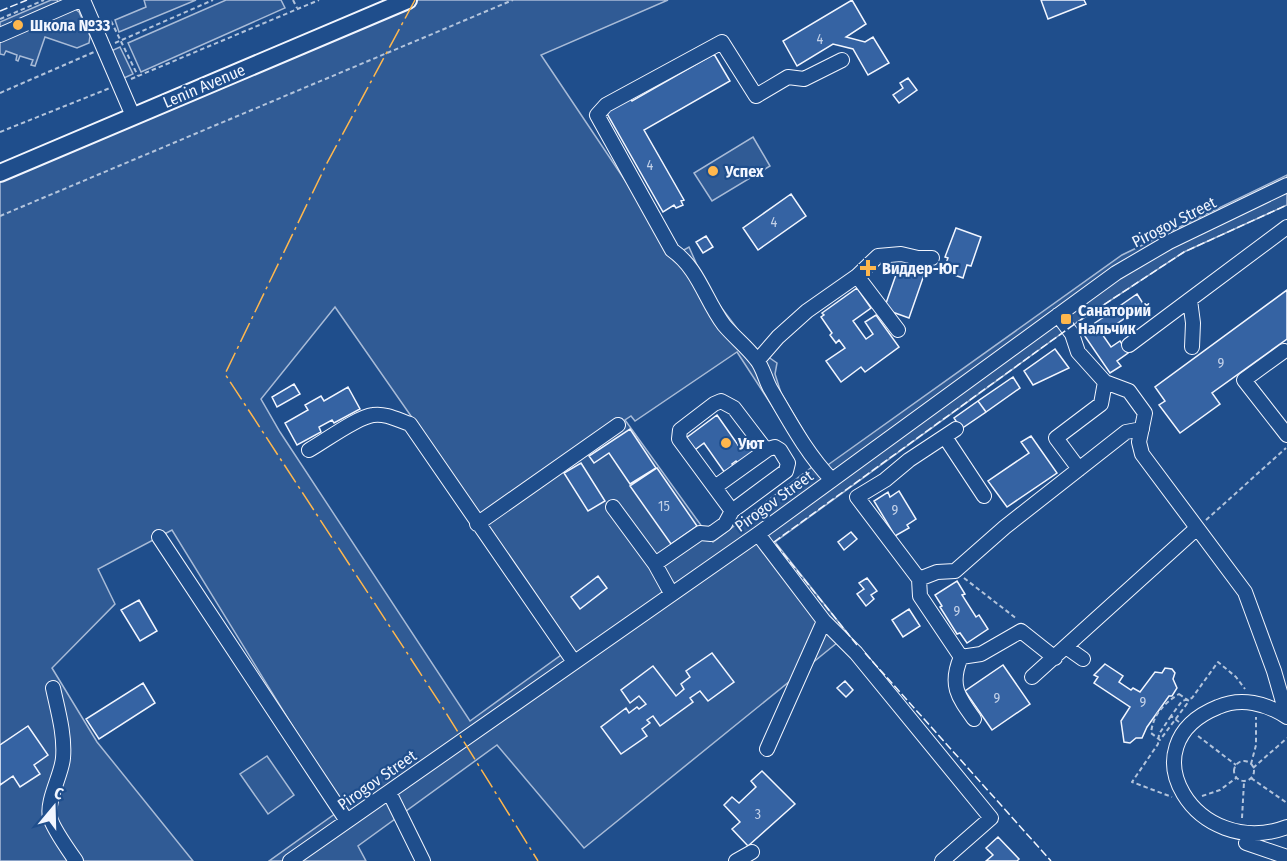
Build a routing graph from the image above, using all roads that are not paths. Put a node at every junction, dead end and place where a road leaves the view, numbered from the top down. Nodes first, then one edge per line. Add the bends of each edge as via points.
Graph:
1 (82, 0) edge
2 (408, 0) edge
3 (0, 35) edge
4 (842, 60) dead end
5 (133, 116) junction
6 (0, 173) edge
7 (1287, 185) edge
8 (1287, 227) edge
9 (932, 258) dead end
10 (857, 276) junction
11 (1190, 300) junction
12 (1058, 315) junction
13 (898, 330) dead end
14 (1129, 345) dead end
15 (1192, 347) dead end
16 (1284, 351) dead end
17 (758, 360) junction
18 (1105, 382) junction
19 (618, 425) dead end
20 (1284, 426) edge
21 (1142, 429) junction
22 (309, 450) dead end
23 (766, 450) junction
24 (1079, 469) junction
25 (832, 480) junction
26 (715, 487) junction
27 (984, 496) dead end
28 (613, 507) dead end
29 (732, 511) junction
30 (477, 524) junction
31 (1197, 528) junction
32 (758, 534) junction
33 (159, 537) dead end
34 (655, 564) junction
35 (919, 579) junction
36 (671, 593) junction
37 (824, 621) junction
38 (1066, 647) junction
39 (961, 657) junction
40 (1054, 658) junction
41 (1083, 659) dead end
42 (574, 662) junction
43 (1032, 677) dead end
44 (53, 688) dead end
45 (1287, 716) edge
46 (974, 719) dead end
47 (767, 749) dead end
48 (389, 792) junction
49 (347, 821) junction
50 (1287, 827) edge
51 (1241, 842) junction
52 (752, 852) dead end
53 (1287, 857) edge
54 (76, 861) edge
55 (290, 861) edge
56 (423, 861) edge
57 (736, 861) edge
58 (942, 861) edge

1 - 3 street
1 - 5 street
2 - 5 main road, Lenin Avenue
4 - 17 street via 804,79 788,77 756,96 722,42 606,105 597,115 672,250 695,273 724,324
5 - 6 main road, Lenin Avenue
7 - 12 street, Pirogov Street via 1149,253
8 - 11 street
9 - 10 street via 878,256
10 - 13 street
10 - 17 street via 807,311
11 - 14 street
11 - 15 street via 1194,323
12 - 18 street via 1072,334 1078,352
12 - 25 street, Pirogov Street
16 - 20 street via 1244,380
17 - 25 street via 796,434
18 - 21 street via 1128,391 1146,413
18 - 24 street via 1101,404 1056,438
19 - 30 street
21 - 24 street via 1126,432
21 - 31 street via 1142,454
22 - 30 street via 374,415 410,424
23 - 26 street
23 - 26 street via 734,408 721,401 714,404 684,426 679,436
23 - 29 street via 780,450 788,463 786,471
24 - 35 street via 955,571
25 - 32 street, Pirogov Street
26 - 29 street
27 - 35 street via 950,433 856,497
28 - 34 street
29 - 34 street via 725,524 711,534 700,533
30 - 42 street
31 - 38 street
31 - 45 street via 1245,592
32 - 36 street, Pirogov Street
32 - 37 street
33 - 49 street
34 - 36 street
35 - 39 street via 920,596
36 - 42 street, Pirogov Street
37 - 47 street
37 - 58 street via 856,653 991,818
38 - 40 street
38 - 41 street
39 - 40 street via 981,654 1021,631
39 - 46 street via 954,681 958,696
40 - 43 street
42 - 48 street, Pirogov Street
44 - 54 street via 64,743 62,770 50,817
45 - 51 street via 1252,703 1222,705 1196,721 1179,746 1174,778 1183,807 1204,829
48 - 49 street, Pirogov Street
48 - 56 street
49 - 55 street, Pirogov Street
50 - 51 street via 1261,840
51 - 53 street
52 - 57 street

